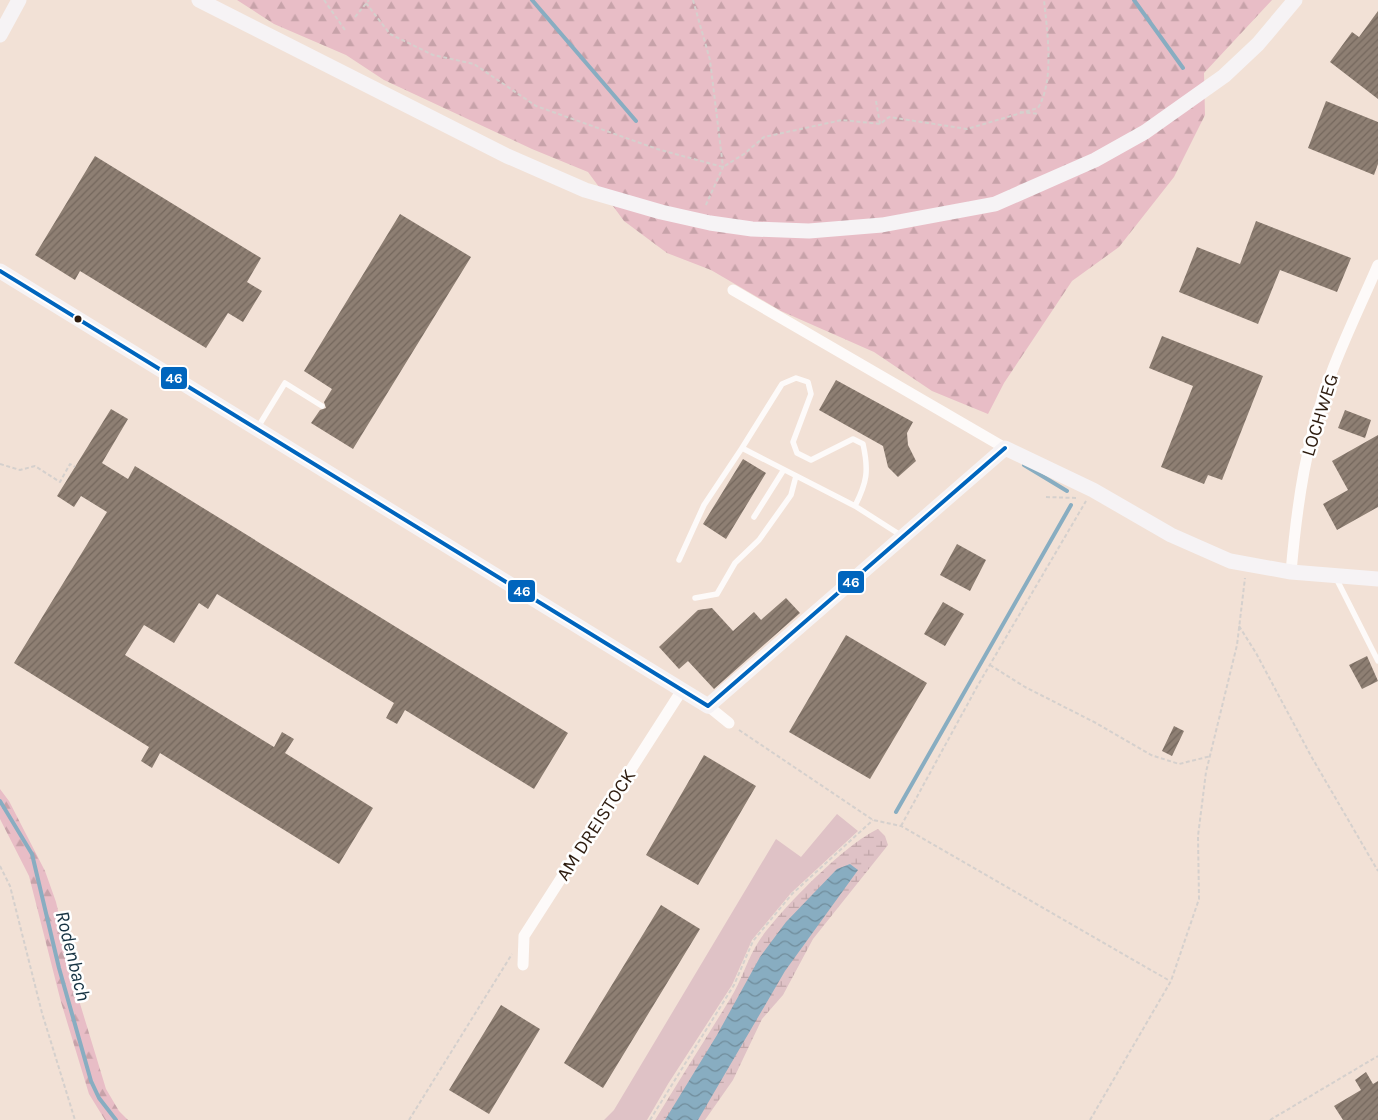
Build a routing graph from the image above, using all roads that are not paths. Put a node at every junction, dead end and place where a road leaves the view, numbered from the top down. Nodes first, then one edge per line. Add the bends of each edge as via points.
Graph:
1 (19, 0) edge
2 (199, 0) edge
3 (1295, 0) edge
4 (0, 34) edge
5 (1378, 265) edge
6 (0, 272) edge
7 (733, 290) dead end
8 (322, 406) dead end
9 (256, 429) junction
10 (742, 448) junction
11 (1005, 448) junction
12 (783, 470) junction
13 (796, 476) junction
14 (855, 506) junction
15 (754, 517) dead end
16 (904, 537) junction
17 (679, 560) dead end
18 (1291, 572) junction
19 (1335, 576) junction
20 (1378, 579) edge
21 (695, 598) dead end
22 (1378, 661) edge
23 (682, 690) junction
24 (708, 706) junction
25 (728, 724) road end
26 (523, 965) dead end

1 - 4 street
2 - 3 street via 515,160 585,190 698,221 752,229 809,231 882,225 995,204 1095,160 1145,132 1224,76 1258,44
5 - 18 street, LOCHWEG via 1330,375 1316,418 1296,513
6 - 9 street
7 - 11 street
8 - 9 lane via 285,383
9 - 23 street
10 - 12 lane
10 - 14 lane via 782,384 796,378 808,382 810,394 793,442 797,454 811,460 853,439 863,444 866,484
10 - 17 lane via 704,505
11 - 16 street
11 - 18 street via 1092,490 1171,535 1230,561
12 - 13 lane
12 - 15 lane
13 - 14 lane
13 - 21 lane via 791,495 759,540 735,563 716,594
14 - 16 lane
16 - 24 street
18 - 19 street
19 - 20 street
19 - 22 lane
23 - 24 street
23 - 26 street, AM DREISTOCK via 524,936
24 - 25 street

